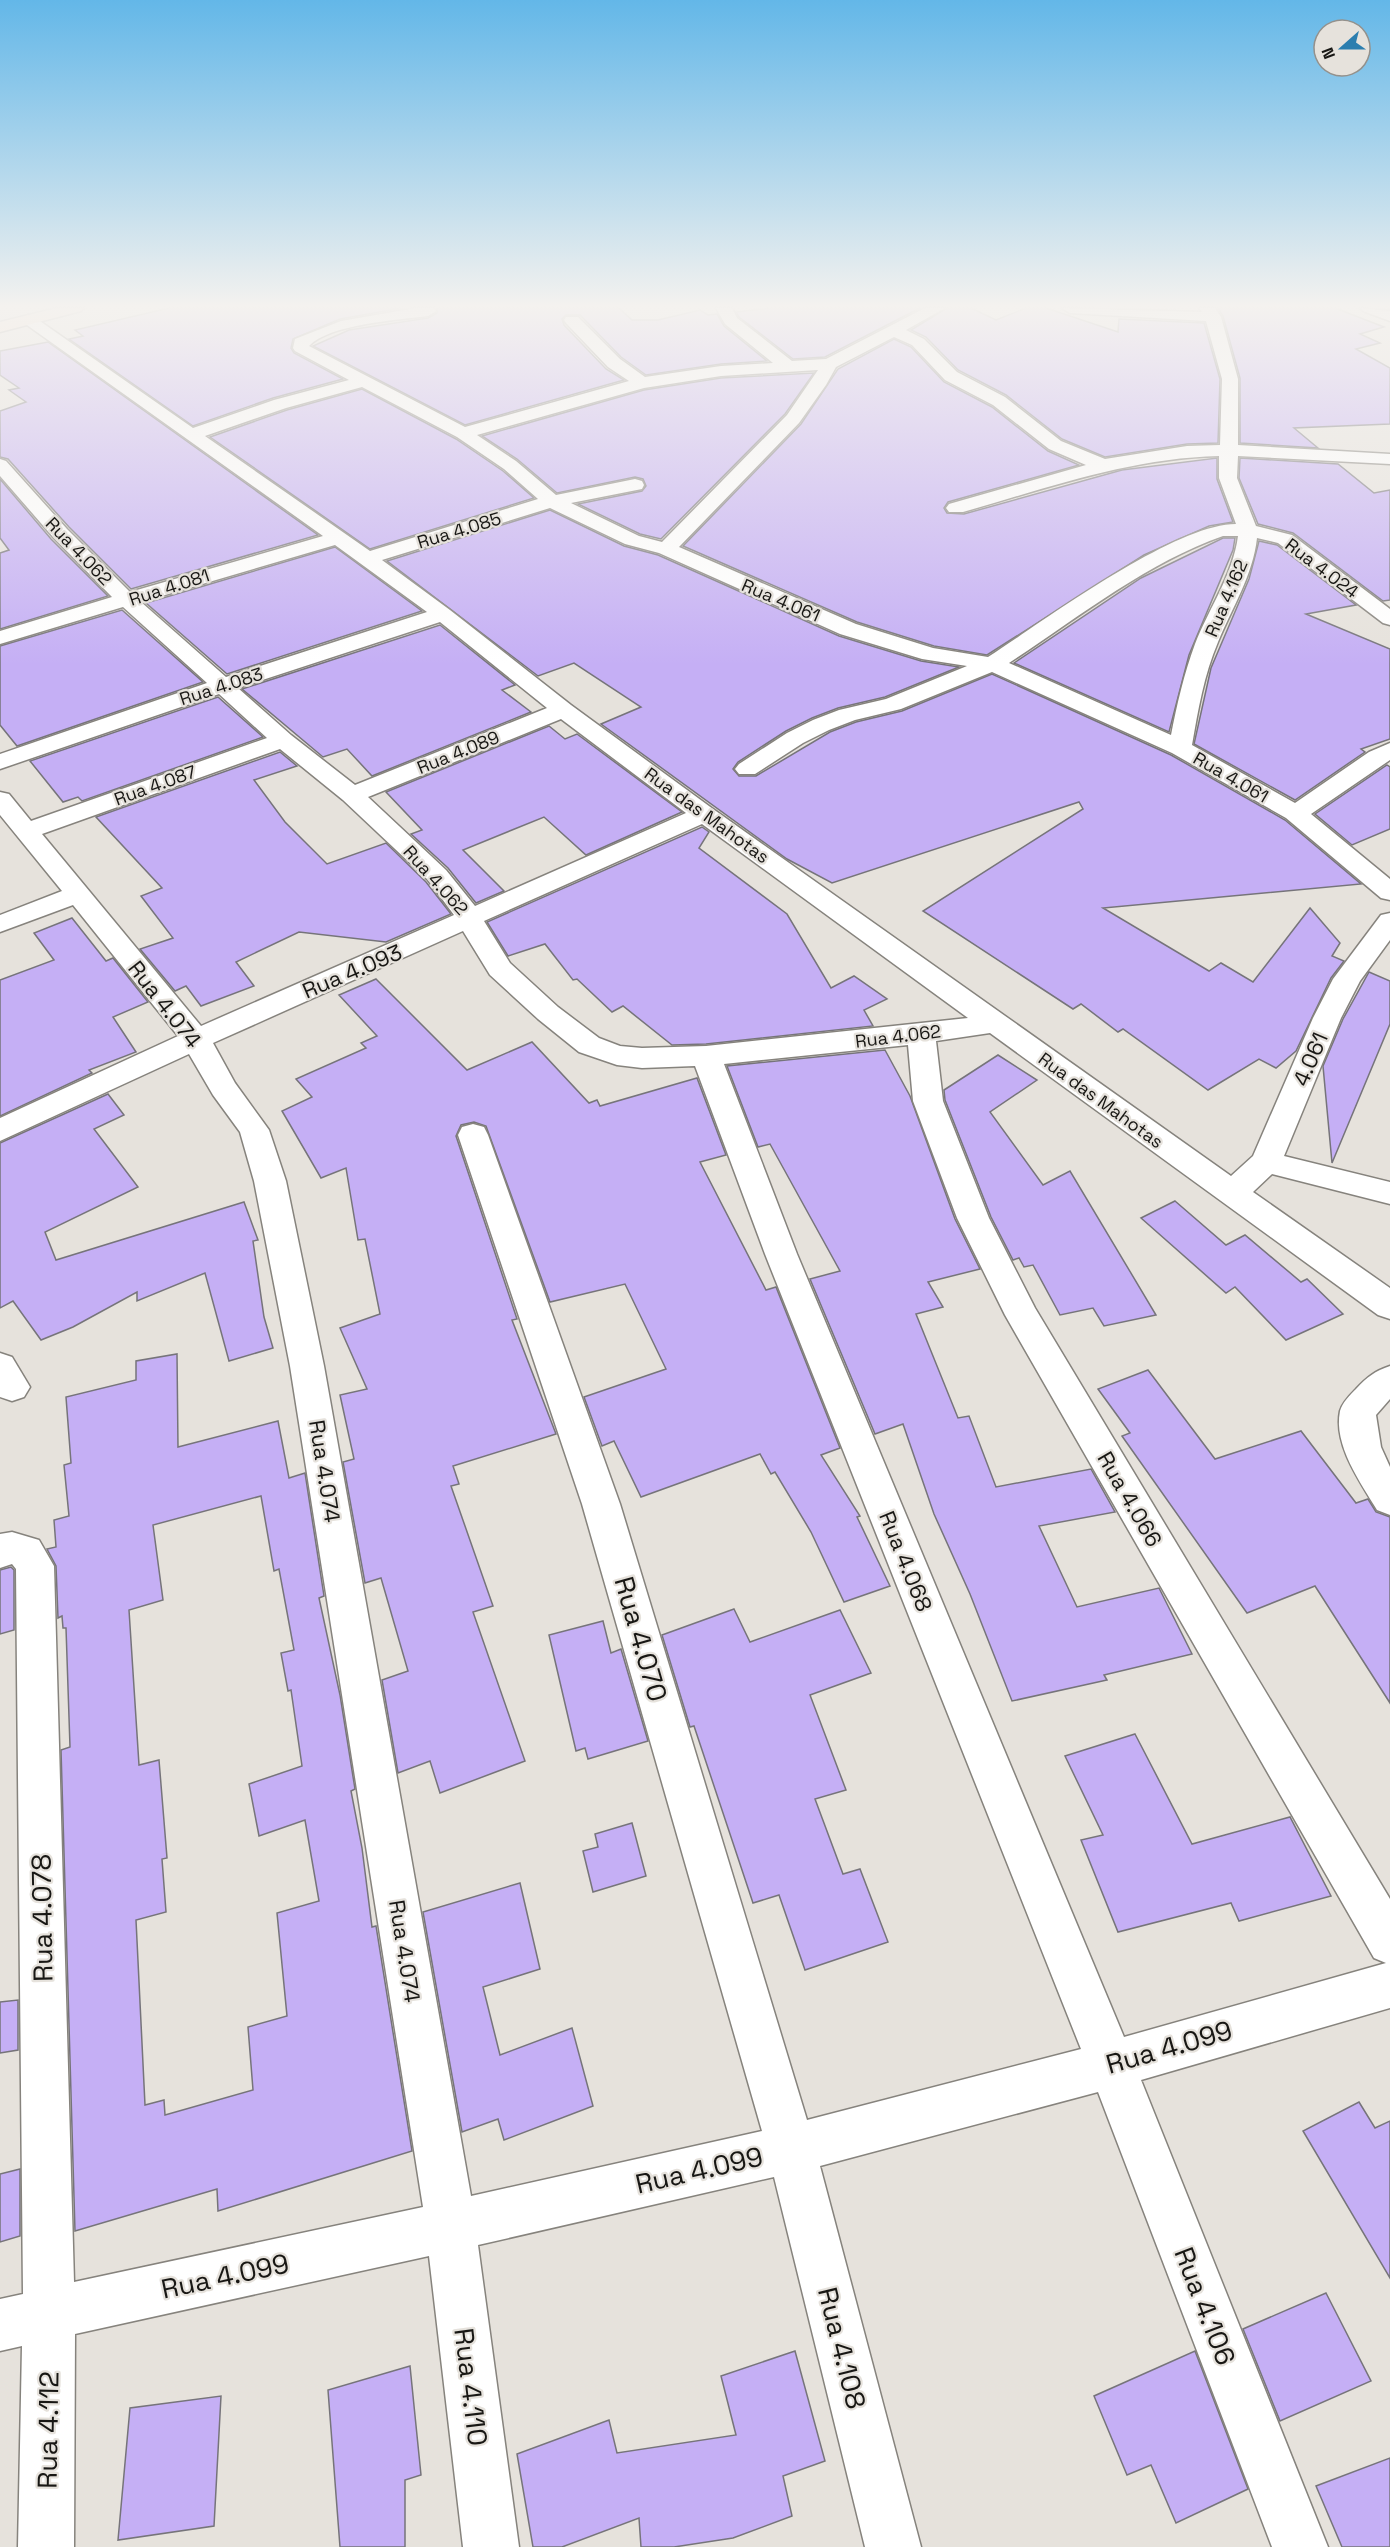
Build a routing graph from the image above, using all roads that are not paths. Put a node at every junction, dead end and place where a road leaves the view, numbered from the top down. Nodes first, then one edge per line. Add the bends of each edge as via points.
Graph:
1 (183, 427) edge
2 (214, 427) edge
3 (451, 427) edge
4 (485, 427) edge
5 (785, 427) edge
6 (1032, 427) edge
7 (1229, 427) edge
8 (463, 433) junction
9 (193, 434) junction
10 (1229, 450) junction
11 (1390, 459) edge
12 (0, 465) edge
13 (1105, 466) junction
14 (635, 485) dead end
15 (552, 501) junction
16 (956, 508) dead end
17 (1248, 531) junction
18 (338, 538) junction
19 (666, 549) junction
20 (366, 559) junction
21 (128, 601) junction
22 (443, 614) junction
23 (1390, 619) edge
24 (0, 638) edge
25 (992, 664) junction
26 (224, 685) junction
27 (563, 710) junction
28 (283, 740) junction
29 (1180, 748) junction
30 (1390, 750) edge
31 (0, 762) edge
32 (747, 770) dead end
33 (352, 795) junction
34 (0, 800) edge
35 (1295, 813) junction
36 (704, 814) junction
37 (27, 831) junction
38 (1390, 892) edge
39 (79, 894) junction
40 (471, 919) junction
41 (1390, 921) edge
42 (0, 924) edge
43 (995, 1023) junction
44 (921, 1034) junction
45 (196, 1038) junction
46 (706, 1056) junction
47 (0, 1130) edge
48 (473, 1135) dead end
49 (1266, 1162) junction
50 (1390, 1193) edge
51 (1231, 1194) junction
52 (1390, 1306) edge
53 (1390, 1380) edge
54 (1390, 1499) edge
55 (0, 1551) edge
56 (1390, 1942) edge
57 (1390, 1985) edge
58 (1111, 2064) junction
59 (791, 2149) junction
60 (452, 2228) junction
61 (25, 2319) edge
62 (46, 2547) edge
63 (491, 2547) edge
64 (893, 2547) edge
65 (1300, 2547) edge

1 - 9 street, Rua das Mahotas
2 - 9 street
3 - 8 street, Rua 4.061
4 - 8 street
5 - 19 street
6 - 13 street via 1055,445
7 - 10 street, Rua 4.162
8 - 15 street, Rua 4.061 via 510,465
9 - 18 street, Rua das Mahotas
10 - 11 street
10 - 13 street via 1186,451
10 - 17 street, Rua 4.162 via 1228,478
12 - 21 street, Rua 4.062
13 - 16 street
14 - 15 street, Rua 4.085
15 - 19 street, Rua 4.061 via 632,540
15 - 20 street, Rua 4.085
17 - 23 street, Rua 4.024 via 1285,539
17 - 25 street, Rua 4.024 via 1221,530 1195,539 1089,599
17 - 29 street, Rua 4.162 via 1245,557 1206,644 1190,694
18 - 20 street, Rua das Mahotas
18 - 21 street, Rua 4.081
19 - 25 street, Rua 4.061 via 848,629 930,654
20 - 22 street, Rua das Mahotas
21 - 24 street, Rua 4.081
21 - 26 street, Rua 4.062
22 - 26 street, Rua 4.083
22 - 27 street, Rua das Mahotas
25 - 29 street, Rua 4.061
25 - 32 street, Rua 4.024 via 893,704 821,725
26 - 28 street, Rua 4.062
26 - 31 street, Rua 4.083
27 - 33 street, Rua 4.089
27 - 36 street, Rua das Mahotas
28 - 33 street, Rua 4.062
28 - 37 street, Rua 4.087
29 - 35 street, Rua 4.061
30 - 35 street
33 - 40 street, Rua 4.062 via 437,875
34 - 37 street, Rua 4.074
35 - 38 street, Rua 4.061
36 - 40 street, Rua 4.093
36 - 43 street, Rua das Mahotas
37 - 39 street, Rua 4.074
39 - 42 street
39 - 45 street, Rua 4.074
40 - 45 street, Rua 4.093
40 - 46 street, Rua 4.062 via 500,969 589,1046 642,1058
41 - 49 street, 4.061 via 1347,979
43 - 44 street, Rua 4.062
43 - 51 street, Rua das Mahotas
44 - 46 street, Rua 4.062
44 - 56 street, Rua 4.066 via 928,1101 973,1218 1022,1315
45 - 47 street, Rua 4.093
45 - 60 street, Rua 4.074 via 223,1088 255,1130 270,1181 307,1366
46 - 58 street, Rua 4.068 via 781,1254
48 - 59 street, Rua 4.070 via 601,1504
49 - 50 street
49 - 51 street, 4.061
51 - 52 street, Rua das Mahotas
53 - 54 street via 1358,1411 1357,1435
55 - 61 street, Rua 4.078 via 12,1548 26,1552 35,1566
57 - 58 street, Rua 4.099
58 - 59 street, Rua 4.099
58 - 65 street, Rua 4.106
59 - 60 street, Rua 4.099
59 - 64 street, Rua 4.108
60 - 61 street, Rua 4.099
60 - 63 street, Rua 4.110
61 - 62 street, Rua 4.112

